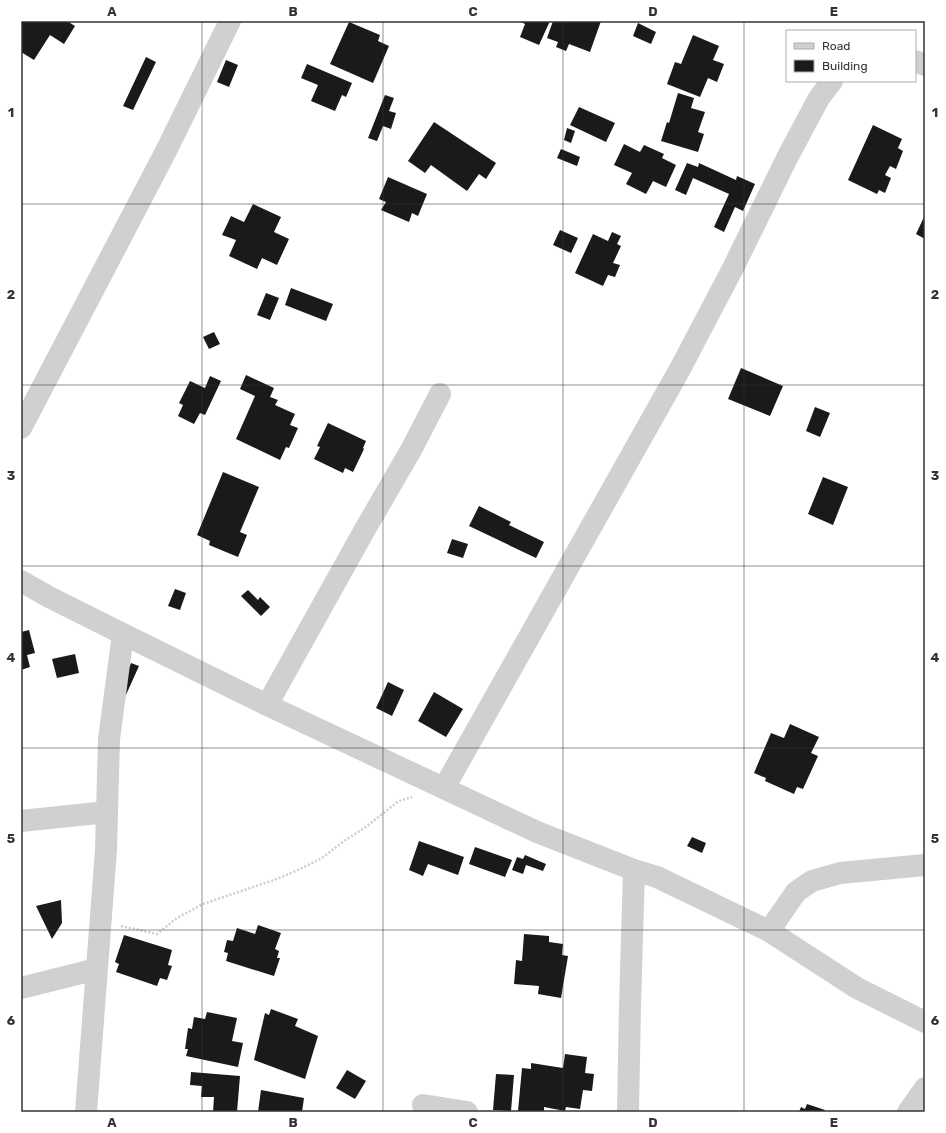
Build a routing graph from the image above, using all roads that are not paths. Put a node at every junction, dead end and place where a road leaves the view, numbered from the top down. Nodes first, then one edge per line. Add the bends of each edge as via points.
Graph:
1 (230, 21) edge
2 (831, 82) edge
3 (440, 394) dead end
4 (21, 428) edge
5 (21, 581) edge
6 (123, 634) junction
7 (267, 705) junction
8 (444, 788) junction
9 (107, 812) junction
10 (21, 821) edge
11 (925, 865) edge
12 (634, 870) junction
13 (769, 931) junction
14 (97, 969) junction
15 (21, 988) edge
16 (925, 1022) edge
17 (925, 1088) edge
18 (423, 1105) dead end
19 (86, 1112) edge
20 (467, 1112) edge
21 (628, 1112) edge
22 (908, 1112) edge

1 - 4 street via 165,153
2 - 8 street via 819,98 787,158 680,369
3 - 7 street
5 - 6 street
6 - 7 street
6 - 9 street via 109,739
7 - 8 street
8 - 12 street via 537,832
9 - 10 street
9 - 14 street
11 - 13 street via 840,873 812,881 796,892
12 - 13 street via 656,877
12 - 21 street
13 - 16 street via 857,988
14 - 15 street
14 - 19 street
17 - 22 street
18 - 20 street

